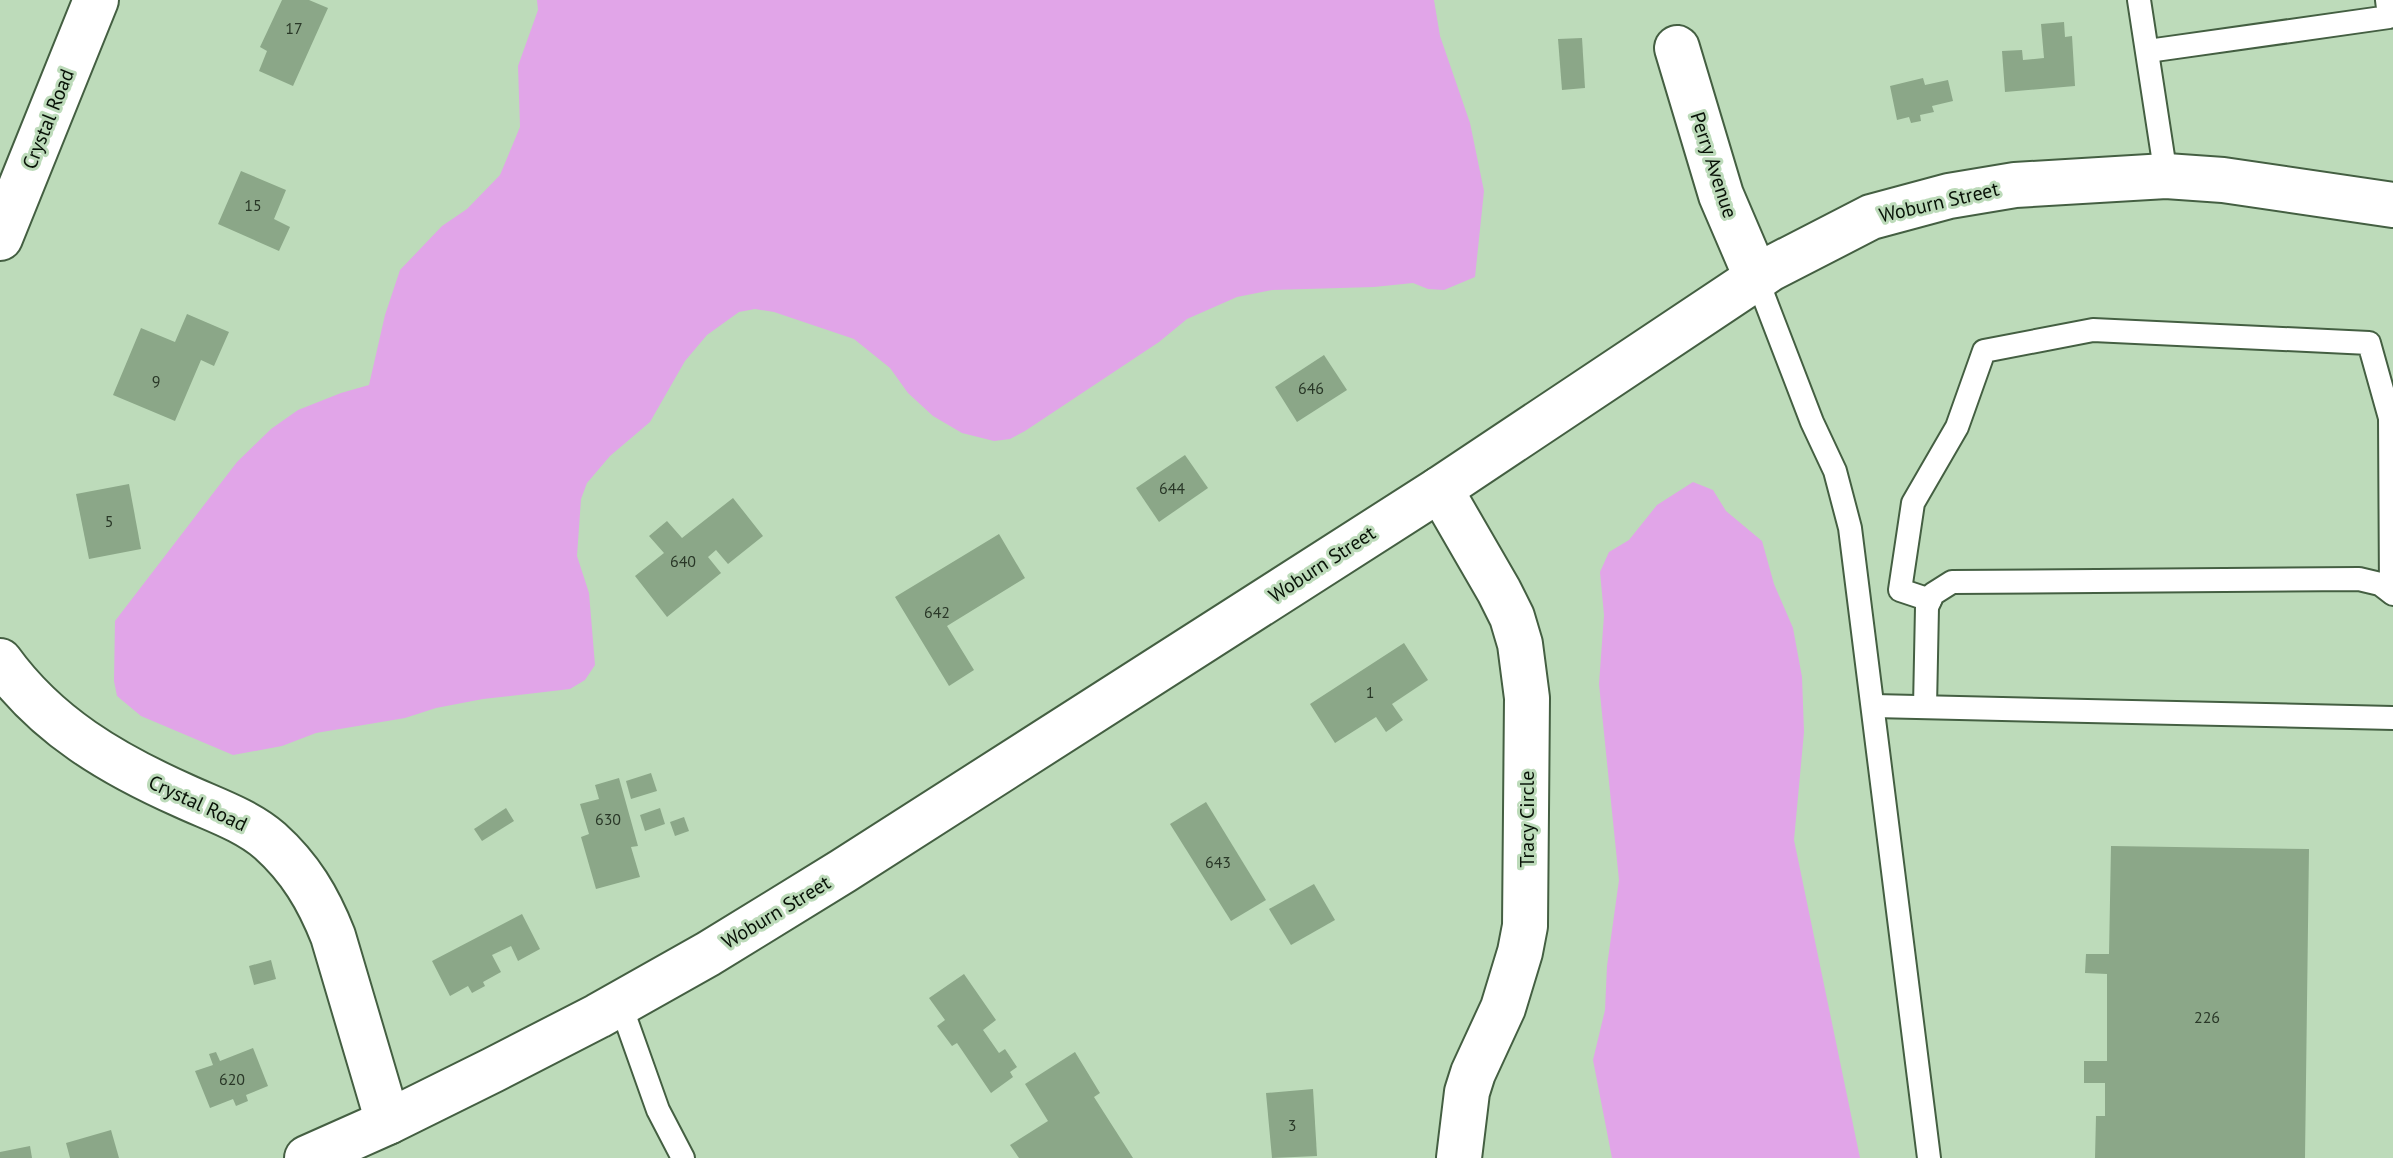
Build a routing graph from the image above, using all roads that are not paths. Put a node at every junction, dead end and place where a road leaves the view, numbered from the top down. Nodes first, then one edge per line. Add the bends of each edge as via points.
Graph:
1 (96, 0) edge
2 (2139, 0) edge
3 (2387, 0) edge
4 (1677, 48) dead end
5 (2148, 51) junction
6 (2166, 176) junction
7 (2393, 205) edge
8 (0, 238) edge
9 (1757, 279) junction
10 (1440, 489) junction
11 (2392, 593) edge
12 (1930, 600) junction
13 (0, 661) edge
14 (1874, 706) junction
15 (1925, 707) junction
16 (2393, 718) edge
17 (620, 1003) junction
18 (388, 1122) junction
19 (307, 1158) edge
20 (683, 1158) edge
21 (1459, 1158) edge
22 (1929, 1158) edge

1 - 8 street, Crystal Road
2 - 5 lane
3 - 5 lane via 2389,17
4 - 9 street, Perry Avenue via 1721,195
5 - 6 lane
6 - 7 street, Woburn Street
6 - 9 street, Woburn Street via 2015,185 1914,204 1834,234
9 - 10 street, Woburn Street
9 - 14 lane via 1844,499
10 - 17 street, Woburn Street via 843,871
10 - 21 street, Tracy Circle via 1512,617 1527,698 1525,926 1503,1008 1467,1092
11 - 12 lane via 2359,579 1959,581 1945,585
11 - 12 lane via 2390,418 2369,343 2093,330 1984,351 1957,427 1913,503 1900,590
12 - 15 lane
13 - 18 street, Crystal Road via 30,699 91,749 253,828 298,870 333,936
14 - 15 lane
14 - 22 lane
15 - 16 lane
17 - 18 street, Woburn Street
17 - 20 lane via 658,1110
18 - 19 street, Woburn Street

